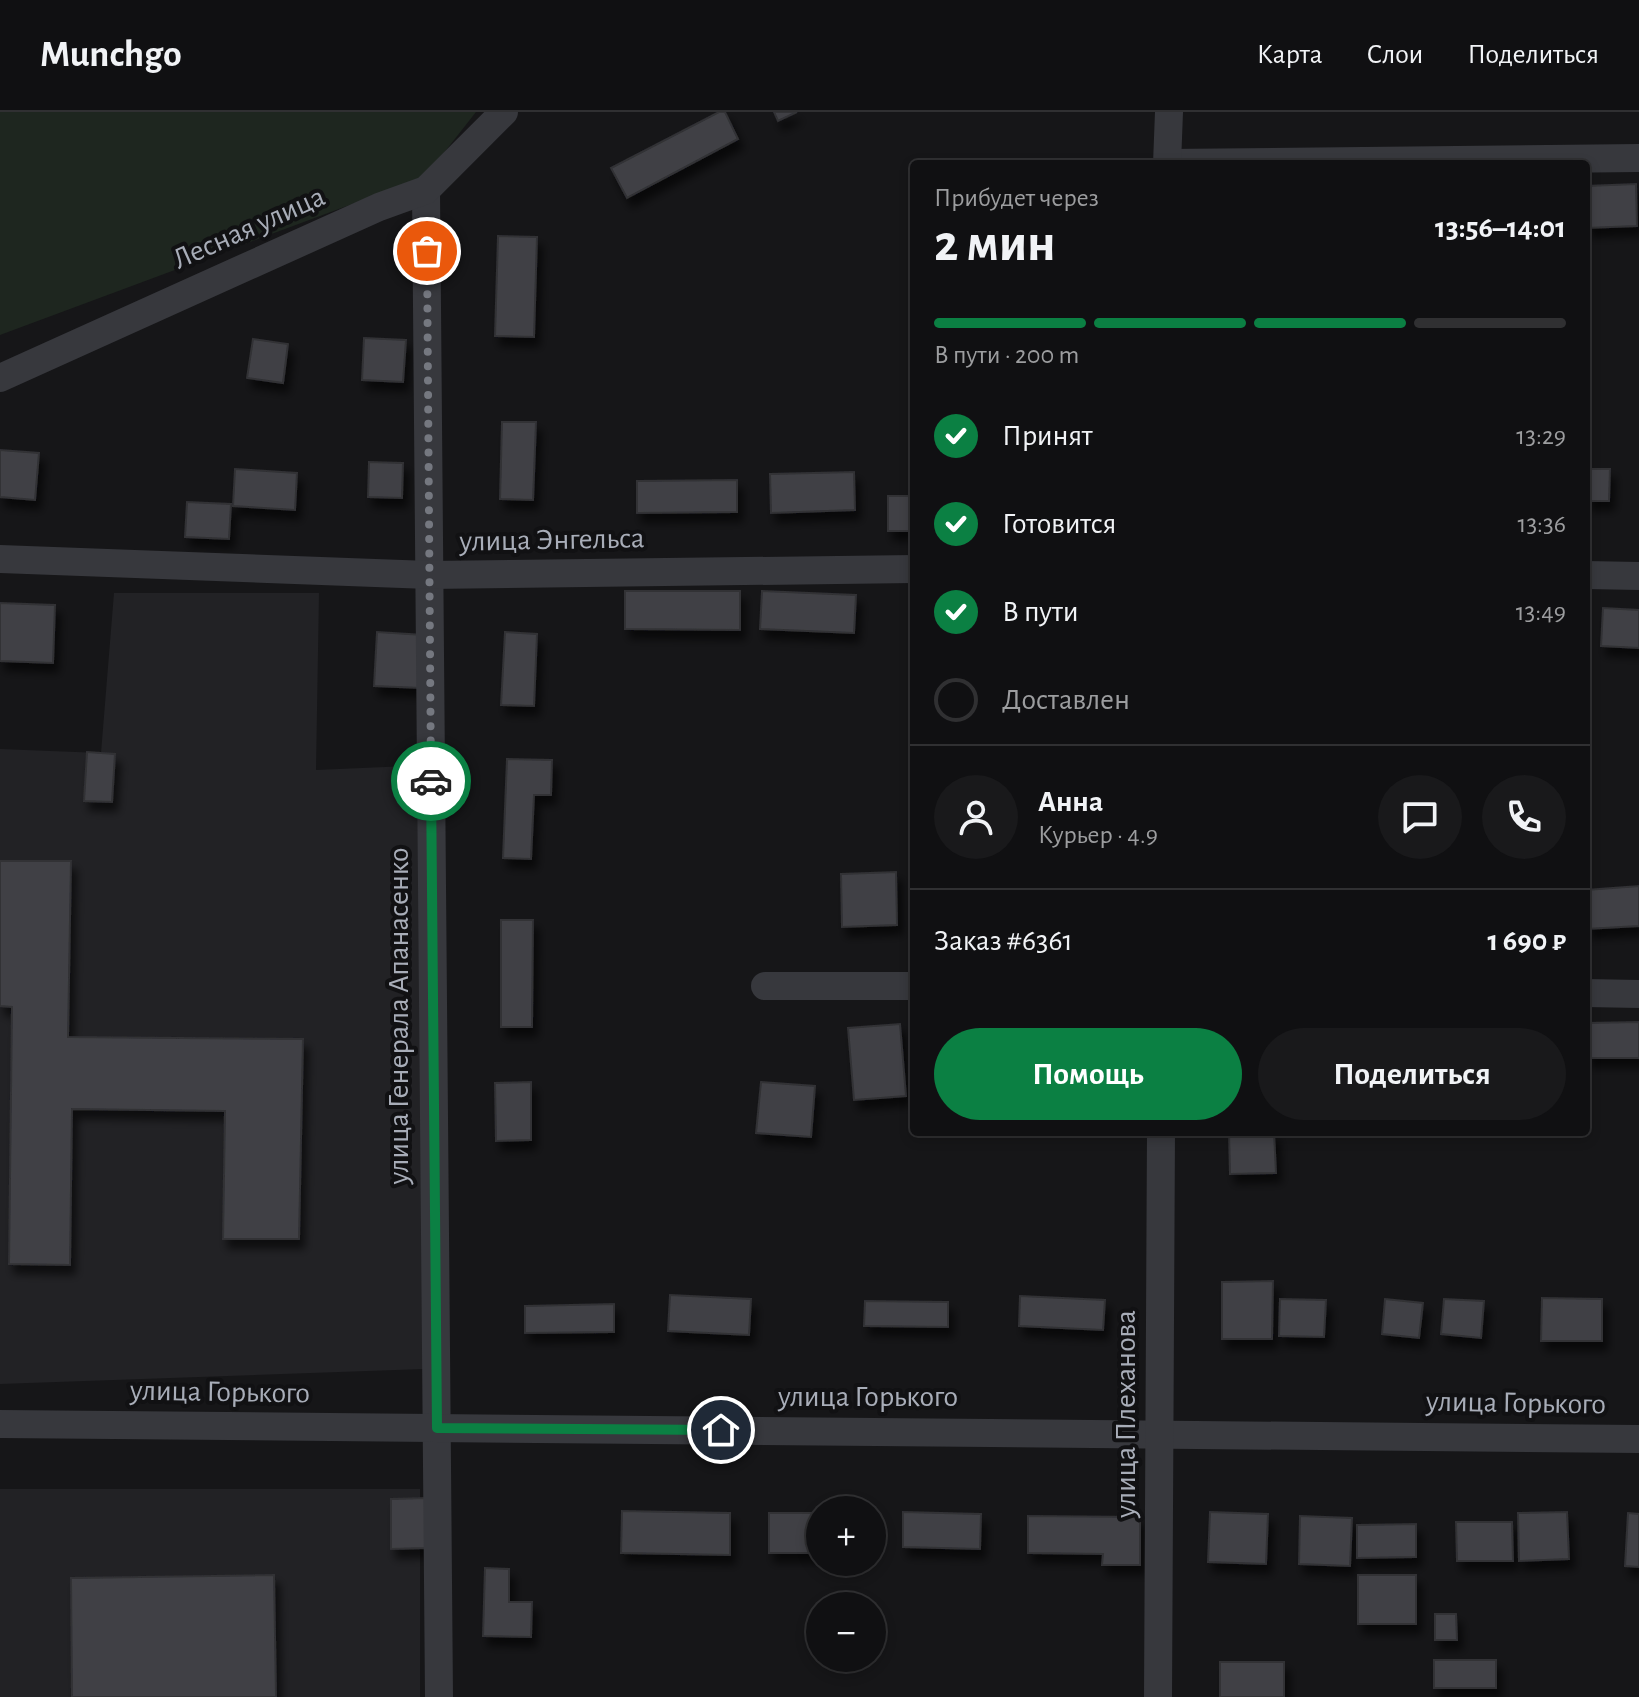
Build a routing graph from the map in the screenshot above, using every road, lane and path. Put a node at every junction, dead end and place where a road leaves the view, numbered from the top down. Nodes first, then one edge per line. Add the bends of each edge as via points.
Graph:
1 (504, 112) edge
2 (1169, 112) edge
3 (1639, 158) edge
4 (1167, 160) edge
5 (1450, 160) edge
6 (426, 190) junction
7 (0, 378) edge
8 (0, 559) edge
9 (910, 569) edge
10 (429, 575) junction
11 (1590, 575) edge
12 (1639, 576) edge
13 (765, 986) dead end
14 (910, 986) edge
15 (1590, 993) edge
16 (1639, 994) edge
17 (1161, 1136) edge
18 (0, 1424) edge
19 (437, 1428) junction
20 (1160, 1432) junction
21 (1639, 1439) edge
22 (439, 1697) edge
23 (1158, 1697) edge

1 - 6 street, Лесная улица
2 - 4 street
3 - 5 street
6 - 7 street, Лесная улица
6 - 10 street, улица Генерала Апанасенко
8 - 10 street, улица Энгельса
9 - 10 street, улица Энгельса
10 - 19 street, улица Генерала Апанасенко
11 - 12 street
13 - 14 street
15 - 16 street
17 - 20 street, улица Плеханова
18 - 19 street, улица Горького
19 - 20 street, улица Горького
19 - 22 street, улица Генерала Апанасенко
20 - 21 street, улица Горького
20 - 23 street, улица Плеханова

